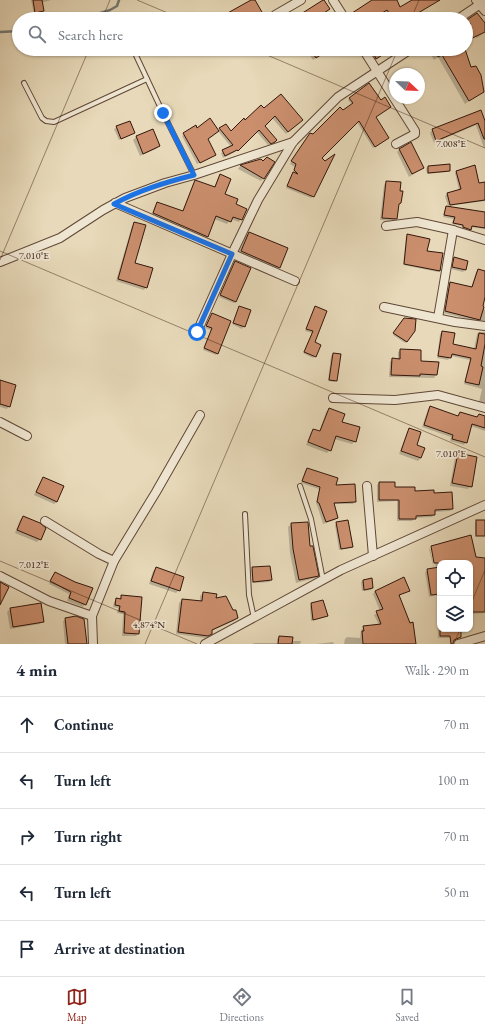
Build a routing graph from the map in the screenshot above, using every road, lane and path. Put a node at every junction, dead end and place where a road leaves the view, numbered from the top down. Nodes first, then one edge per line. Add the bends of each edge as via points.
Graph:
1 (301, 0) edge
2 (333, 0) edge
3 (481, 4) edge
4 (280, 12) edge
5 (341, 12) edge
6 (469, 12) edge
7 (136, 56) edge
8 (367, 56) edge
9 (400, 56) edge
10 (376, 71) junction
11 (147, 79) junction
12 (24, 83) dead end
13 (293, 142) junction
14 (396, 144) dead end
15 (194, 175) junction
16 (114, 204) junction
17 (386, 226) dead end
18 (453, 230) junction
19 (485, 240) edge
20 (232, 254) junction
21 (0, 262) edge
22 (295, 281) dead end
23 (384, 307) dead end
24 (438, 318) junction
25 (485, 326) edge
26 (197, 332) dead end
27 (332, 398) dead end
28 (485, 408) edge
29 (200, 415) dead end
30 (0, 422) edge
31 (27, 436) dead end
32 (300, 486) dead end
33 (367, 486) dead end
34 (485, 505) edge
35 (245, 514) dead end
36 (45, 521) dead end
37 (373, 556) junction
38 (114, 561) junction
39 (0, 576) edge
40 (323, 580) junction
41 (92, 616) junction
42 (254, 618) junction
43 (485, 636) edge
44 (470, 642) edge
45 (93, 644) edge
46 (205, 644) edge
47 (458, 644) edge

1 - 4 street
2 - 5 street
3 - 6 street
7 - 11 lane
8 - 10 street
9 - 10 street
10 - 13 street via 338,97
10 - 14 street via 415,131 411,137
11 - 12 lane via 54,122 42,118
11 - 15 lane
13 - 15 street
13 - 20 street via 258,200
15 - 16 street via 165,183
16 - 20 street
16 - 21 street via 60,238
17 - 18 street via 417,222
18 - 19 street
18 - 24 street
20 - 22 street
20 - 26 street
23 - 24 street
24 - 25 street
27 - 28 street via 395,400 438,395
29 - 38 street
30 - 31 street
32 - 40 lane via 311,519
33 - 37 street
34 - 37 street
35 - 42 lane via 249,595
36 - 38 street
37 - 40 street
38 - 41 street
39 - 41 street via 49,601
40 - 42 street
41 - 45 street
42 - 46 street
43 - 44 street
44 - 47 street

